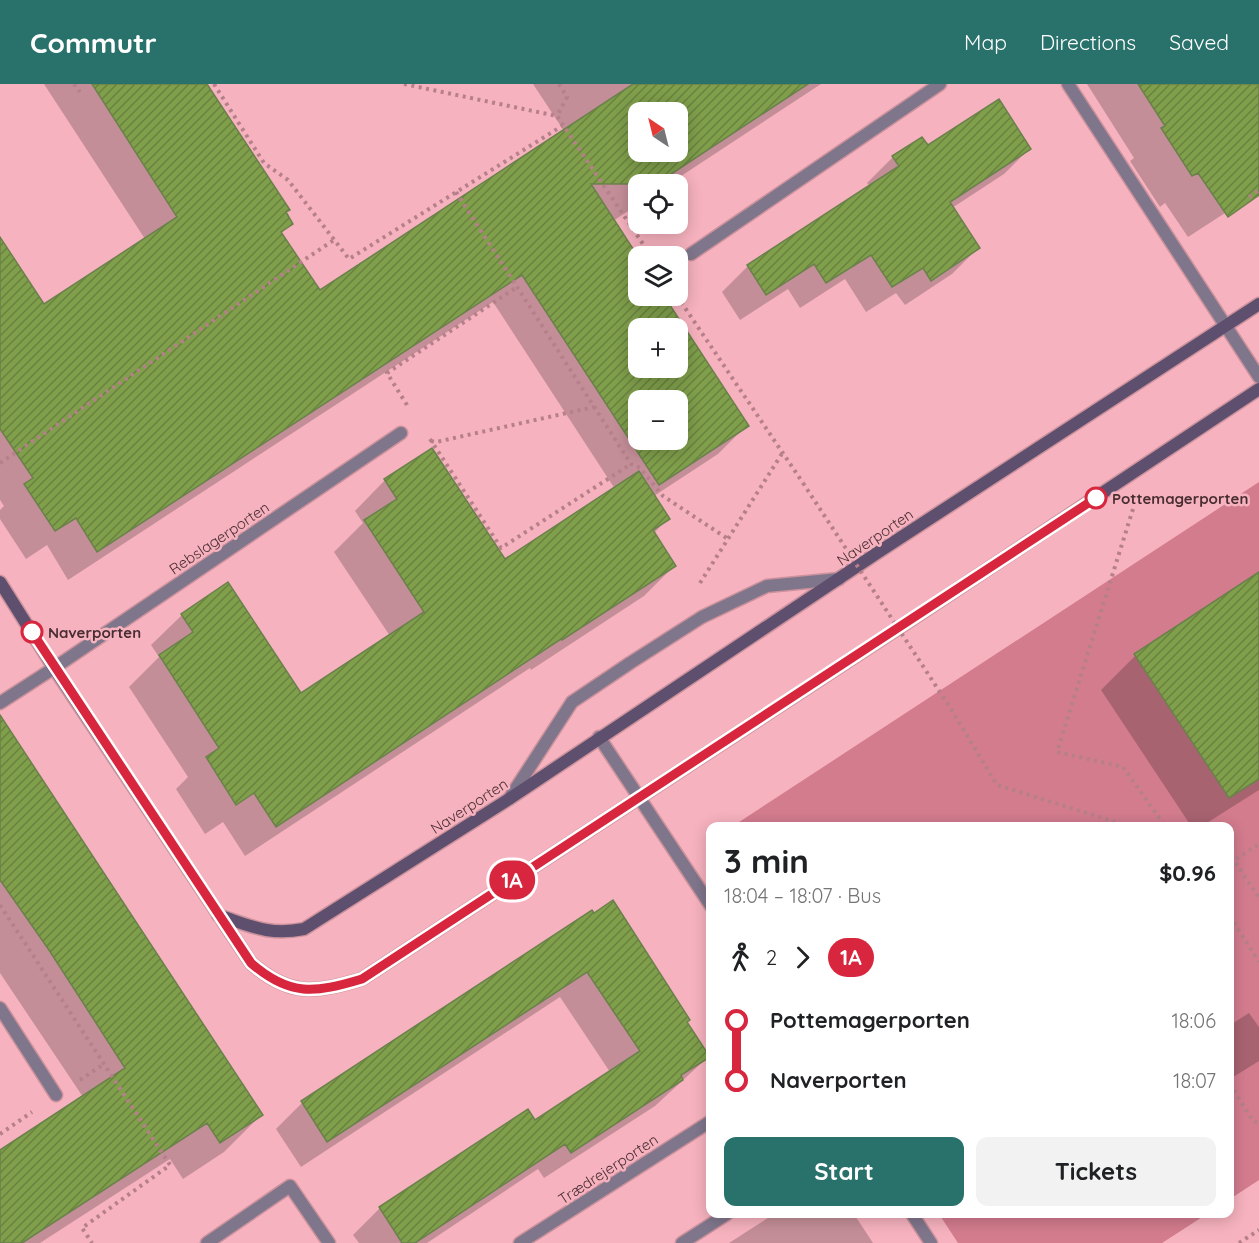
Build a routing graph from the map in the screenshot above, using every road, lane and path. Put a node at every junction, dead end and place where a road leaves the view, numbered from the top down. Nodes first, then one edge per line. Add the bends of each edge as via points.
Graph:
1 (74, 84) edge
2 (214, 84) edge
3 (405, 84) edge
4 (559, 84) edge
5 (940, 84) edge
6 (1068, 84) edge
7 (80, 92) dead end
8 (558, 116) junction
9 (562, 126) junction
10 (1259, 190) edge
11 (456, 192) junction
12 (1249, 197) dead end
13 (334, 240) junction
14 (644, 246) edge
15 (691, 254) dead end
16 (517, 287) junction
17 (1259, 304) edge
18 (684, 306) edge
19 (1226, 326) junction
20 (1259, 377) edge
21 (1259, 389) edge
22 (594, 407) junction
23 (412, 412) dead end
24 (425, 431) dead end
25 (401, 432) joint
26 (431, 441) junction
27 (783, 452) junction
28 (0, 463) edge
29 (1148, 463) junction
30 (631, 464) junction
31 (728, 538) junction
32 (839, 579) junction
33 (0, 582) edge
34 (694, 593) dead end
35 (54, 668) junction
36 (0, 703) edge
37 (599, 737) junction
38 (639, 797) junction
39 (509, 799) junction
40 (1116, 822) edge
41 (1162, 822) edge
42 (1259, 844) edge
43 (1234, 858) edge
44 (1234, 864) edge
45 (706, 898) edge
46 (1259, 898) edge
47 (0, 905) edge
48 (218, 915) junction
49 (1234, 922) edge
50 (1259, 962) edge
51 (0, 1008) edge
52 (1234, 1090) edge
53 (56, 1095) dead end
54 (706, 1123) edge
55 (1259, 1123) edge
56 (721, 1218) edge
57 (918, 1218) edge
58 (1259, 1230) edge
59 (92, 1243) edge
60 (207, 1243) edge
61 (329, 1243) edge
62 (520, 1243) edge
63 (682, 1243) edge
64 (931, 1243) edge
65 (1239, 1243) edge

1 - 7 path
2 - 13 path via 264,163 288,180
3 - 8 path
4 - 8 path via 567,97
5 - 15 street
6 - 19 street
8 - 9 path
9 - 11 path
9 - 14 path
10 - 12 path
11 - 13 path via 349,259
11 - 16 path
13 - 28 path
16 - 22 path
16 - 23 path via 387,373
17 - 19 street, Naverporten
18 - 27 path
19 - 20 street
19 - 32 street, Naverporten
21 - 29 street
22 - 26 path
22 - 30 path
24 - 26 path
25 - 26 path
25 - 35 street, Rebslagerporten
26 - 30 path via 501,548
27 - 31 path
27 - 40 path, bridge via 998,785
29 - 38 street
29 - 41 path via 1057,752 1123,767
30 - 31 path via 640,468 663,496
31 - 34 path
32 - 37 street, Naverporten
32 - 39 street via 767,586 702,618 630,663 572,702
33 - 35 street
35 - 36 street, Rebslagerporten
35 - 48 street
37 - 38 street
37 - 39 street, Naverporten
38 - 45 street
38 - 48 street via 362,979 339,986 299,990 264,975 251,963
39 - 48 street, Naverporten via 304,929 269,932
42 - 43 path
44 - 46 path
47 - 59 path via 170,1165 82,1228
49 - 50 path
51 - 53 street
52 - 55 path via 1253,1121
54 - 62 street, Trædrejerporten
56 - 63 street
57 - 64 street
58 - 65 path
60 - 61 street via 290,1186

